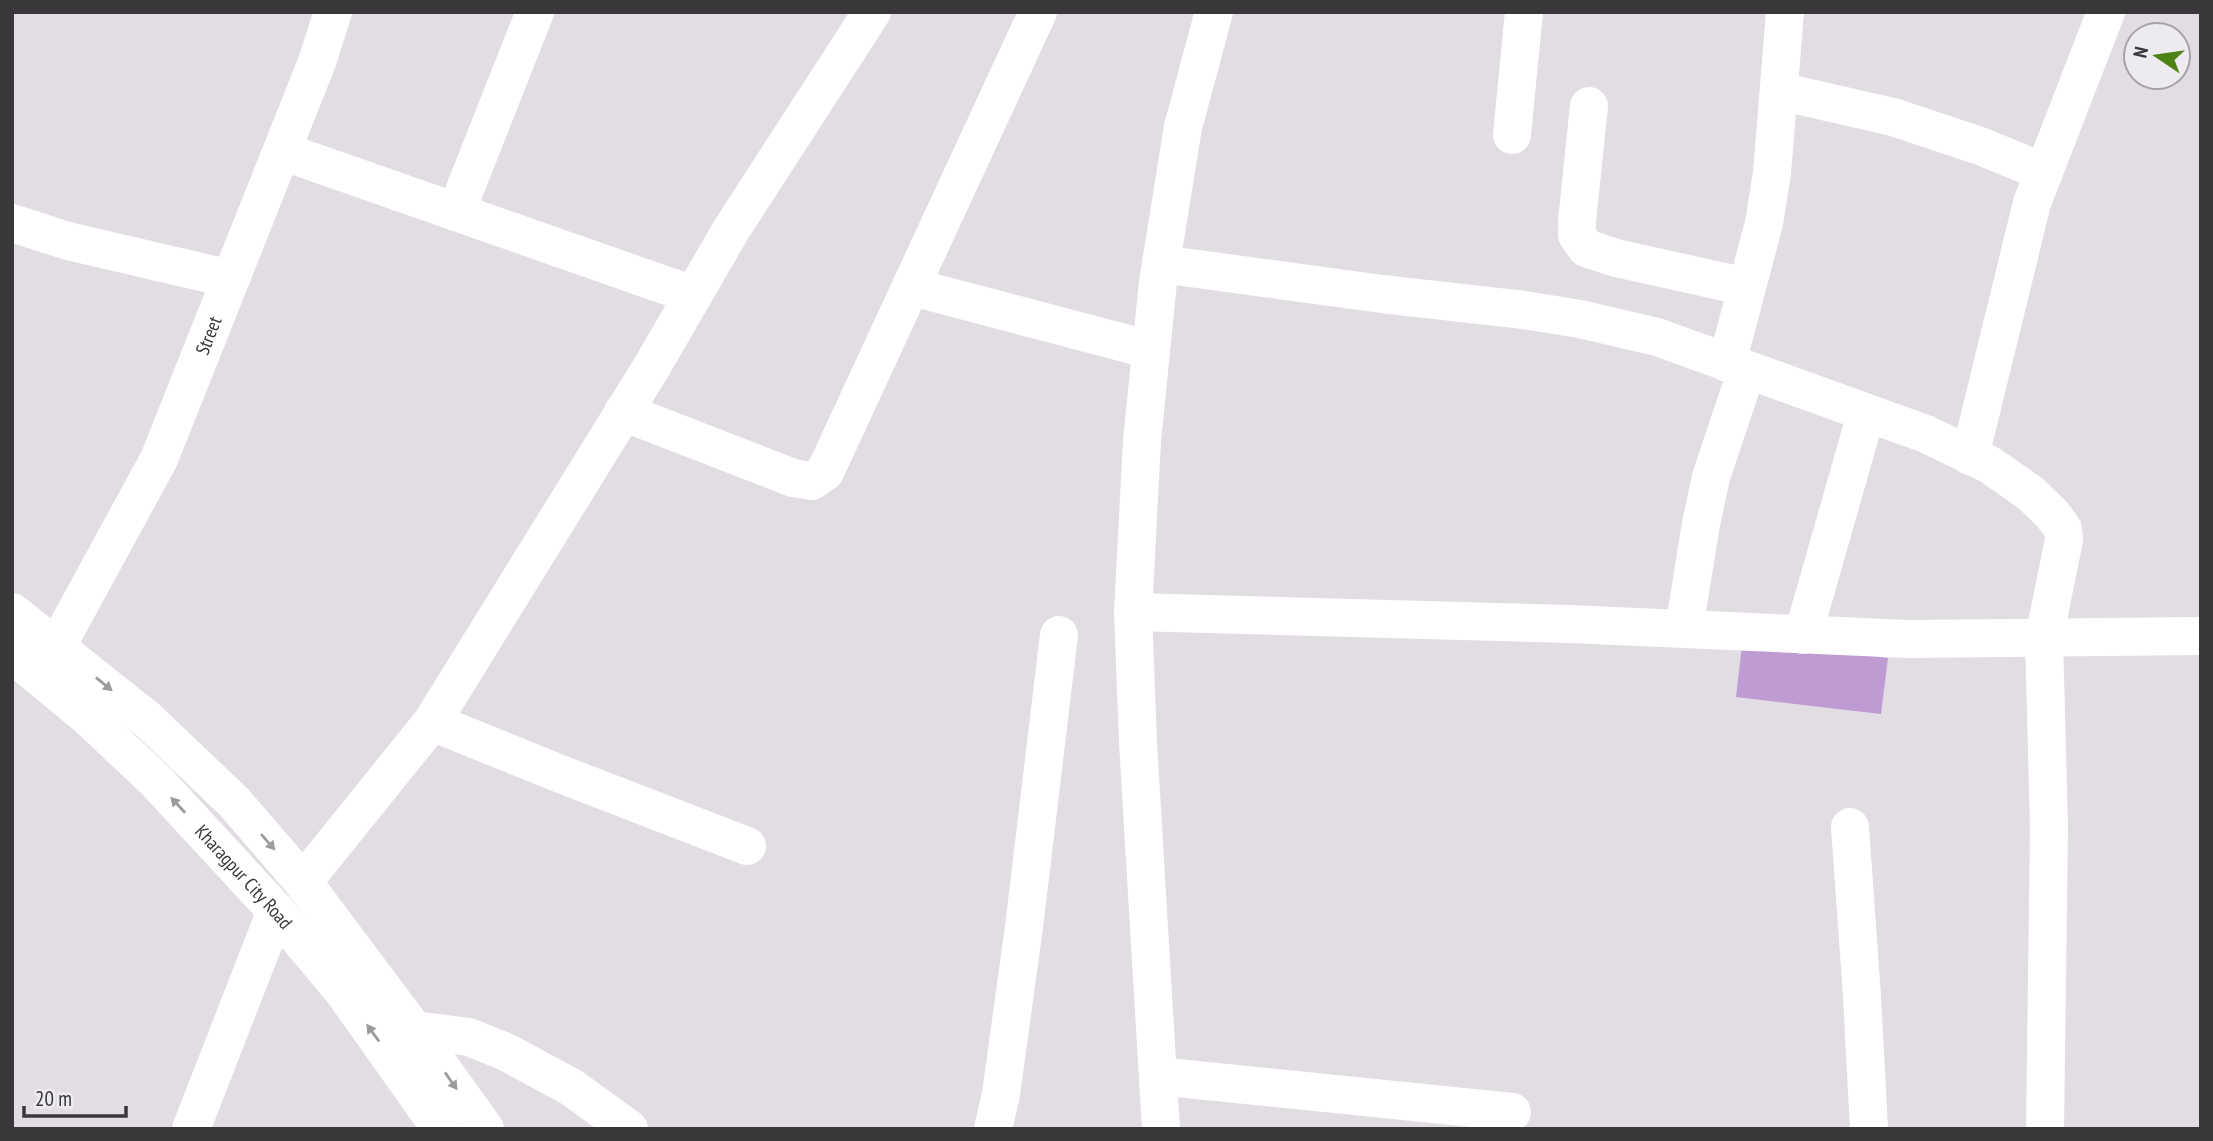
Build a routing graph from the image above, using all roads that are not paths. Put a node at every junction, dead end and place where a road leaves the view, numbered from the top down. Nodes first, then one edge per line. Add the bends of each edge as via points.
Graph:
1 (334, 12) edge
2 (535, 12) edge
3 (872, 12) edge
4 (1038, 12) edge
5 (1214, 12) edge
6 (1524, 12) edge
7 (1785, 12) edge
8 (2106, 12) edge
9 (1779, 91) junction
10 (1589, 106) dead end
11 (1512, 135) dead end
12 (282, 151) junction
13 (2043, 172) junction
14 (456, 212) junction
15 (12, 223) edge
16 (1161, 264) junction
17 (231, 279) junction
18 (912, 287) junction
19 (1747, 287) junction
20 (693, 295) junction
21 (1151, 351) junction
22 (1737, 366) junction
23 (623, 412) junction
24 (1866, 414) junction
25 (1970, 456) junction
26 (12, 611) edge
27 (1133, 612) junction
28 (1684, 629) junction
29 (1059, 635) dead end
30 (1803, 635) junction
31 (2201, 636) edge
32 (2044, 638) junction
33 (57, 646) junction
34 (12, 656) edge
35 (432, 722) junction
36 (1850, 827) dead end
37 (747, 846) dead end
38 (303, 882) junction
39 (276, 911) junction
40 (415, 1030) junction
41 (1158, 1076) junction
42 (1512, 1112) dead end
43 (191, 1129) edge
44 (441, 1129) edge
45 (485, 1129) edge
46 (629, 1129) edge
47 (993, 1129) edge
48 (1161, 1129) edge
49 (1869, 1129) edge
50 (2045, 1129) edge

1 - 12 street, Street
2 - 14 street
3 - 20 street
4 - 18 street
5 - 16 street via 1183,127
6 - 11 street
7 - 9 street
8 - 13 street
9 - 13 street via 1893,117
9 - 19 street via 1773,173
10 - 19 street via 1577,221 1577,235 1586,248
12 - 14 street
12 - 17 street, Street
13 - 25 street
14 - 20 street
15 - 17 street via 68,241
16 - 21 street
16 - 22 street via 1552,314 1657,337
17 - 33 street, Street via 159,459
18 - 21 street
18 - 23 street via 840,444 825,472 811,481
19 - 22 street
20 - 23 street
21 - 27 street
22 - 24 street
22 - 28 street via 1701,524
23 - 35 street
24 - 25 street via 1926,434
24 - 30 street
25 - 32 street via 2029,493 2063,529
26 - 33 street
27 - 28 street
27 - 41 street
28 - 30 street
29 - 47 street via 1024,926
30 - 32 street
31 - 32 street
32 - 50 street via 2049,827
33 -> 38 street via 148,720 224,793
39 -> 34 street, Kharagpur City Road via 158,782 87,716
35 - 37 street
35 - 38 street
36 - 49 street
38 - 40 street
39 - 43 street
44 -> 39 street, Kharagpur City Road via 342,991
40 -> 45 street
40 - 46 street via 469,1037 506,1052 571,1087
41 - 42 street
41 - 48 street

